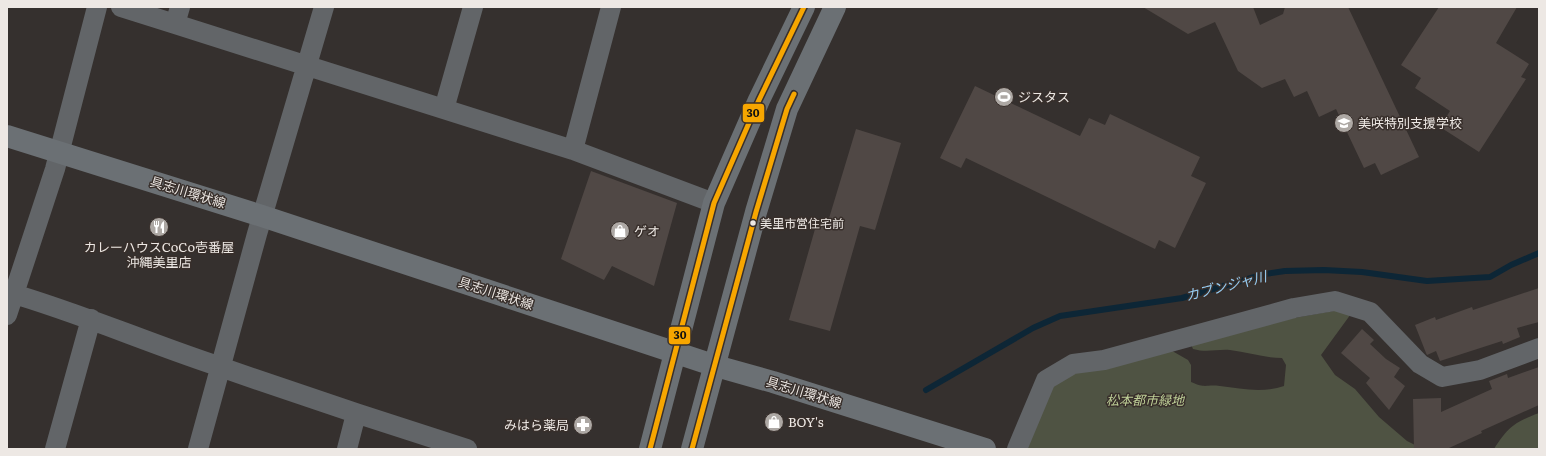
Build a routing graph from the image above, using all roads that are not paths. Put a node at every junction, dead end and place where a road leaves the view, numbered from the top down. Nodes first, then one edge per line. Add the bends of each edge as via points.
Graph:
1 (97, 7) edge
2 (122, 7) edge
3 (324, 7) edge
4 (473, 7) edge
5 (611, 7) edge
6 (804, 7) edge
7 (835, 7) edge
8 (177, 15) edge
9 (308, 67) junction
10 (444, 109) junction
11 (7, 136) edge
12 (573, 150) junction
13 (59, 152) junction
14 (714, 202) junction
15 (262, 216) junction
16 (10, 292) edge
17 (7, 315) edge
18 (91, 319) junction
19 (1539, 348) edge
20 (675, 352) junction
21 (716, 366) junction
22 (219, 367) junction
23 (356, 414) junction
24 (55, 449) edge
25 (198, 449) edge
26 (347, 449) edge
27 (467, 449) edge
28 (650, 449) edge
29 (692, 449) edge
30 (985, 449) edge
31 (1017, 449) edge

1 - 13 street
2 - 8 street
3 - 9 street
4 - 10 street
5 - 12 street
6 - 14 main road
7 - 21 main road via 787,110 756,212
8 - 9 street
9 - 10 street
9 - 15 street
10 - 12 street
11 - 13 main road, 具志川環状線
12 - 14 street
13 - 15 main road, 具志川環状線
13 - 16 street
14 - 20 main road
15 - 20 main road, 具志川環状線
15 - 22 street
16 - 17 street
16 - 18 street
18 - 22 street
18 - 24 street
19 - 31 street via 1480,370 1442,377 1420,364 1370,312 1335,301 1294,308 1104,360 1073,364 1046,380
20 - 21 main road, 具志川環状線
20 - 28 main road
21 - 29 main road
21 - 30 main road, 具志川環状線
22 - 23 street
22 - 25 street
23 - 26 street
23 - 27 street

